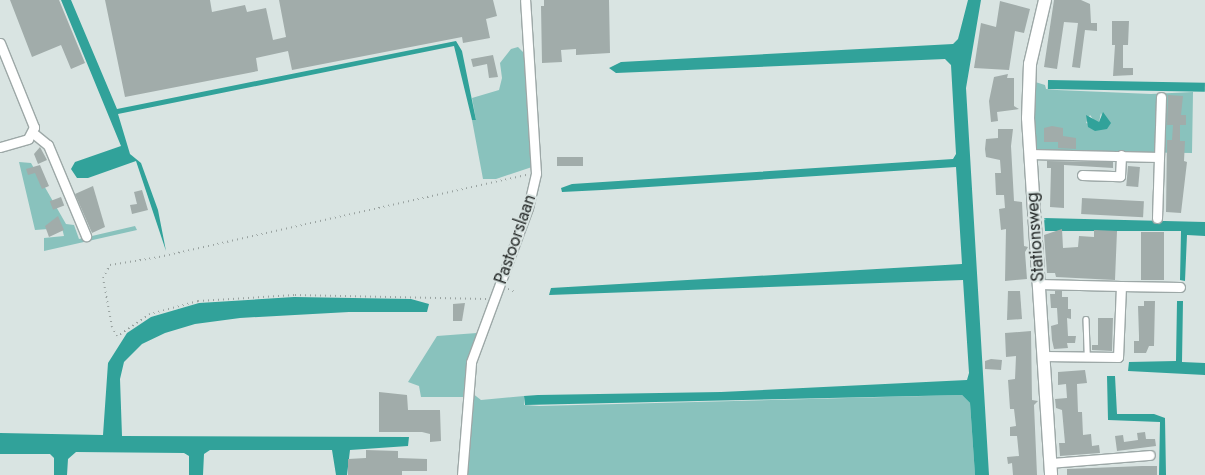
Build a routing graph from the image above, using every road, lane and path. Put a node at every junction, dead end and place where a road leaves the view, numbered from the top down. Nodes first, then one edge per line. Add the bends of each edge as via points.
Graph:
1 (525, 0) edge
2 (1045, 0) edge
3 (0, 43) edge
4 (1161, 97) dead end
5 (33, 133) junction
6 (0, 147) edge
7 (1029, 154) junction
8 (1121, 155) junction
9 (1159, 156) junction
10 (536, 173) junction
11 (1082, 175) dead end
12 (1157, 218) dead end
13 (86, 236) dead end
14 (1038, 284) junction
15 (1127, 285) junction
16 (1180, 287) dead end
17 (493, 301) junction
18 (1086, 319) dead end
19 (1043, 356) junction
20 (1086, 356) junction
21 (1150, 456) dead end
22 (1051, 469) edge
23 (462, 475) edge

1 - 10 street, Pastoorslaan
2 - 7 street, Stationsweg via 1030,64
3 - 5 street via 34,125
4 - 9 street
5 - 6 street via 23,141
5 - 13 street via 48,145
7 - 8 street
7 - 14 street, Stationsweg
8 - 9 street
8 - 11 street via 1120,176
9 - 12 street
10 - 17 street, Pastoorslaan via 528,208
10 - 17 path via 110,265 103,278 112,327 117,336 134,323 166,308 228,298 460,296
14 - 15 street
14 - 19 street, Stationsweg
15 - 16 street
15 - 20 street via 1118,357
17 - 23 street, Pastoorslaan via 472,362
18 - 20 lane
19 - 20 street
19 - 22 street, Stationsweg
21 - 22 street

